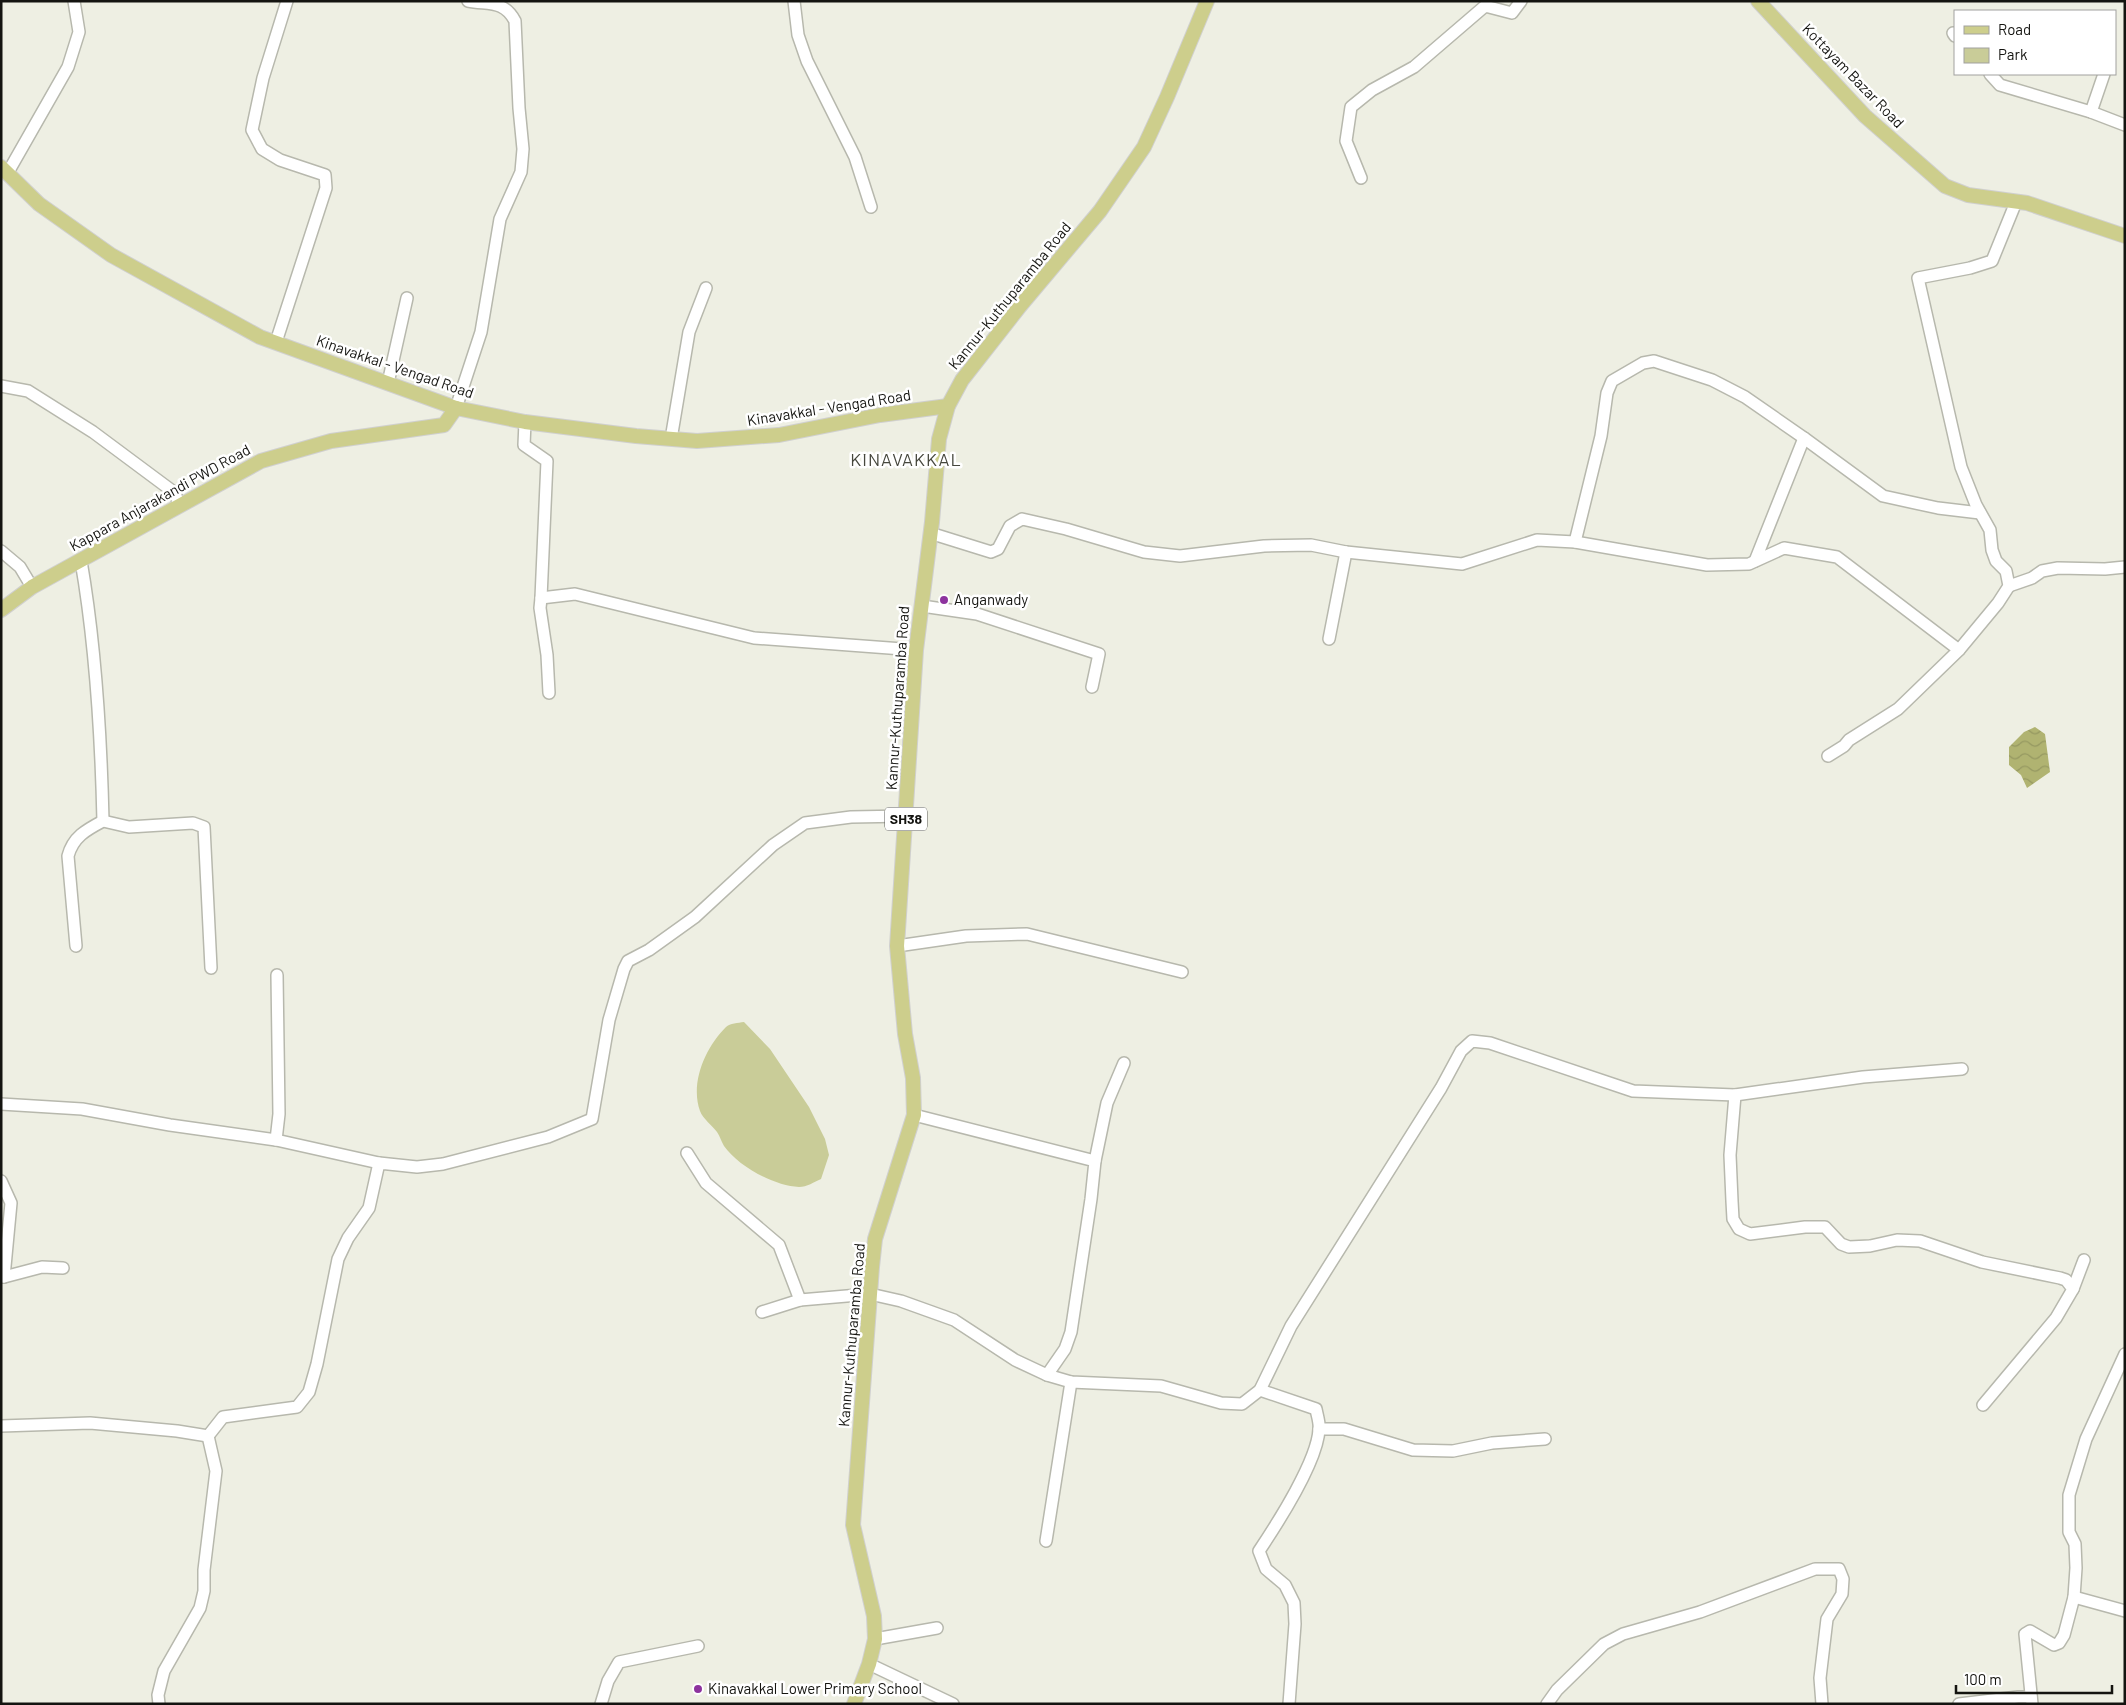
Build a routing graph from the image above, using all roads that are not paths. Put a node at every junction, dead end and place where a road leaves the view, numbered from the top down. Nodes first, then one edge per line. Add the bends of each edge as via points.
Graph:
1 (74, 1) edge
2 (287, 1) edge
3 (468, 1) edge
4 (512, 1) edge
5 (794, 1) edge
6 (1207, 1) edge
7 (1521, 1) edge
8 (1758, 1) edge
9 (511, 13) junction
10 (1991, 75) edge
11 (2104, 75) edge
12 (2091, 112) junction
13 (2125, 125) edge
14 (4, 170) edge
15 (1362, 178) dead end
16 (2016, 202) junction
17 (871, 207) dead end
18 (2125, 236) edge
19 (706, 288) dead end
20 (407, 298) dead end
21 (276, 342) junction
22 (388, 383) junction
23 (1, 386) edge
24 (948, 406) junction
25 (456, 408) junction
26 (526, 422) junction
27 (1804, 438) junction
28 (671, 439) junction
29 (546, 446) dead end
30 (545, 460) junction
31 (179, 505) junction
32 (1980, 513) junction
33 (930, 533) junction
34 (1575, 542) junction
35 (1, 551) edge
36 (1346, 552) junction
37 (80, 561) junction
38 (1755, 561) junction
39 (2125, 567) edge
40 (2009, 586) junction
41 (32, 587) junction
42 (541, 598) junction
43 (922, 606) junction
44 (1, 610) edge
45 (1329, 639) dead end
46 (916, 650) junction
47 (1959, 650) junction
48 (1092, 687) dead end
49 (549, 693) dead end
50 (1828, 756) dead end
51 (906, 816) junction
52 (102, 820) junction
53 (76, 946) dead end
54 (897, 946) junction
55 (211, 968) dead end
56 (1182, 972) dead end
57 (277, 975) dead end
58 (1124, 1064) dead end
59 (1962, 1069) dead end
60 (1735, 1095) junction
61 (1, 1104) edge
62 (914, 1115) junction
63 (276, 1140) junction
64 (687, 1153) dead end
65 (1095, 1161) junction
66 (379, 1163) junction
67 (1, 1181) edge
68 (2084, 1260) dead end
69 (63, 1268) dead end
70 (3, 1277) edge
71 (2073, 1289) junction
72 (870, 1294) junction
73 (800, 1300) junction
74 (762, 1312) dead end
75 (2125, 1354) edge
76 (1047, 1375) junction
77 (1071, 1382) junction
78 (1260, 1390) junction
79 (1983, 1405) dead end
80 (1, 1426) edge
81 (1320, 1429) junction
82 (208, 1436) junction
83 (1545, 1439) dead end
84 (1046, 1540) dead end
85 (2074, 1597) junction
86 (2125, 1611) edge
87 (937, 1628) dead end
88 (875, 1639) junction
89 (698, 1646) dead end
90 (869, 1664) junction
91 (2032, 1701) edge
92 (159, 1704) edge
93 (601, 1704) edge
94 (854, 1704) edge
95 (953, 1704) edge
96 (1289, 1704) edge
97 (1546, 1704) edge
98 (1822, 1704) edge
99 (1959, 1704) edge

1 - 14 street via 79,32 68,68
2 - 21 street via 263,78 252,130 262,148 280,160 325,175 326,188
3 - 9 street via 497,3
4 - 9 street
5 - 17 street via 798,35 807,61 855,157
6 - 24 main road, Kannur-Kuthuparamba Road / SH38 via 1144,146 1100,211 962,380
7 - 15 street via 1512,13 1485,6 1414,67 1372,90 1351,106 1346,141
8 - 16 main road, Kottayam Bazar Road via 1865,116 1946,186 1968,195
9 - 25 street via 515,22 523,149 521,172 500,219 481,332
10 - 12 street via 2000,85
11 - 12 street
12 - 13 street
14 - 21 main road, Kinavakkal - Vengad Road via 38,204 111,255 260,337
16 - 18 main road, Kottayam Bazar Road
16 - 32 street via 1992,261 1918,278 1961,467
19 - 28 street via 689,332
20 - 22 street
21 - 22 main road, Kinavakkal - Vengad Road
22 - 25 main road, Kinavakkal - Vengad Road
23 - 31 street via 28,391 93,432 175,493
24 - 28 main road, Kinavakkal - Vengad Road via 880,414 779,435 697,441
24 - 33 main road, Kannur-Kuthuparamba Road / SH38 via 939,439
25 - 26 main road, Kinavakkal - Vengad Road
25 - 31 main road, Kappara Anjarakandi PWD Road via 444,425 331,441 261,461
26 - 28 main road, Kinavakkal - Vengad Road
26 - 30 street via 524,445
27 - 32 street via 1883,496
27 - 34 street via 1745,397 1712,380 1654,361 1643,363 1612,381 1607,393 1602,436
27 - 38 street
29 - 30 street
30 - 42 street
31 - 37 main road, Kappara Anjarakandi PWD Road
32 - 40 street via 1990,530 1992,550 1996,561 2006,571
33 - 36 street via 991,552 998,549 1010,526 1022,519 1144,552 1180,556 1264,546 1310,545
33 - 43 main road, Kannur-Kuthuparamba Road / SH38
34 - 36 street via 1537,540 1462,564
34 - 38 street via 1707,565
35 - 41 street via 20,567
36 - 45 street
37 - 41 main road, Kappara Anjarakandi PWD Road
37 - 52 street via 90,613 100,725
38 - 47 street via 1784,548 1837,557
39 - 40 street via 2058,568 2042,571
40 - 47 street
41 - 44 main road, Kappara Anjarakandi PWD Road
42 - 46 street via 575,594 754,638
42 - 49 street
43 - 46 main road, Kannur-Kuthuparamba Road / SH38
43 - 48 street via 977,614 1098,654
46 - 51 main road, Kannur-Kuthuparamba Road / SH38
47 - 50 street via 1898,709
51 - 54 main road, Kannur-Kuthuparamba Road / SH38
51 - 66 street via 851,817 805,823 773,845 695,917 650,950 628,960 609,1020 592,1119 548,1137 443,1164 417,1167
52 - 53 street via 79,834 70,846 68,856
52 - 55 street via 129,827 193,823 204,827
54 - 56 street via 966,936 1026,934
54 - 62 main road, Kannur-Kuthuparamba Road / SH38
57 - 63 street via 279,1114
58 - 65 street via 1107,1103
59 - 60 street via 1863,1077
60 - 71 street via 1730,1154 1734,1220 1739,1229 1750,1234 1824,1227 1841,1244 1849,1247 1897,1240 1920,1241 1982,1262 2060,1278
60 - 78 street via 1633,1091 1490,1043 1472,1041 1460,1051 1441,1088 1292,1326
61 - 63 street via 82,1109
62 - 65 street
62 - 72 main road, Kannur-Kuthuparamba Road / SH38 via 875,1239
63 - 66 street
64 - 73 street via 706,1183 779,1244
65 - 76 street via 1071,1332 1065,1349
66 - 82 street via 370,1208 348,1238 338,1259 309,1392 297,1407 223,1417
67 - 70 street via 12,1203
68 - 71 street
69 - 70 street via 42,1266
71 - 79 street via 2056,1318
72 - 73 street
72 - 76 street via 954,1320 1015,1360
72 - 88 main road, Kannur-Kuthuparamba Road / SH38 via 853,1525 874,1616
73 - 74 street
75 - 85 street via 2086,1439 2069,1495 2069,1532 2075,1544
76 - 77 street
77 - 78 street via 1161,1386 1221,1403 1242,1404
77 - 84 street
78 - 81 street via 1316,1409
80 - 82 street via 90,1422
81 - 83 street via 1344,1429 1413,1450 1453,1451 1492,1443
81 - 96 street via 1312,1456 1259,1551 1266,1569 1286,1585 1294,1602
82 - 92 street via 216,1471 204,1591 200,1608 164,1671
85 - 86 street
85 - 91 street via 2059,1643 2054,1645 2030,1631 2026,1634
87 - 88 street
88 - 90 main road, Kannur-Kuthuparamba Road / SH38
89 - 93 street via 619,1662 608,1681
90 - 94 main road, Kannur-Kuthuparamba Road / SH38
90 - 95 street
91 - 99 street via 2018,1697
97 - 98 street via 1556,1690 1604,1644 1623,1634 1700,1612 1815,1569 1839,1569 1843,1579 1842,1594 1827,1619 1820,1678

